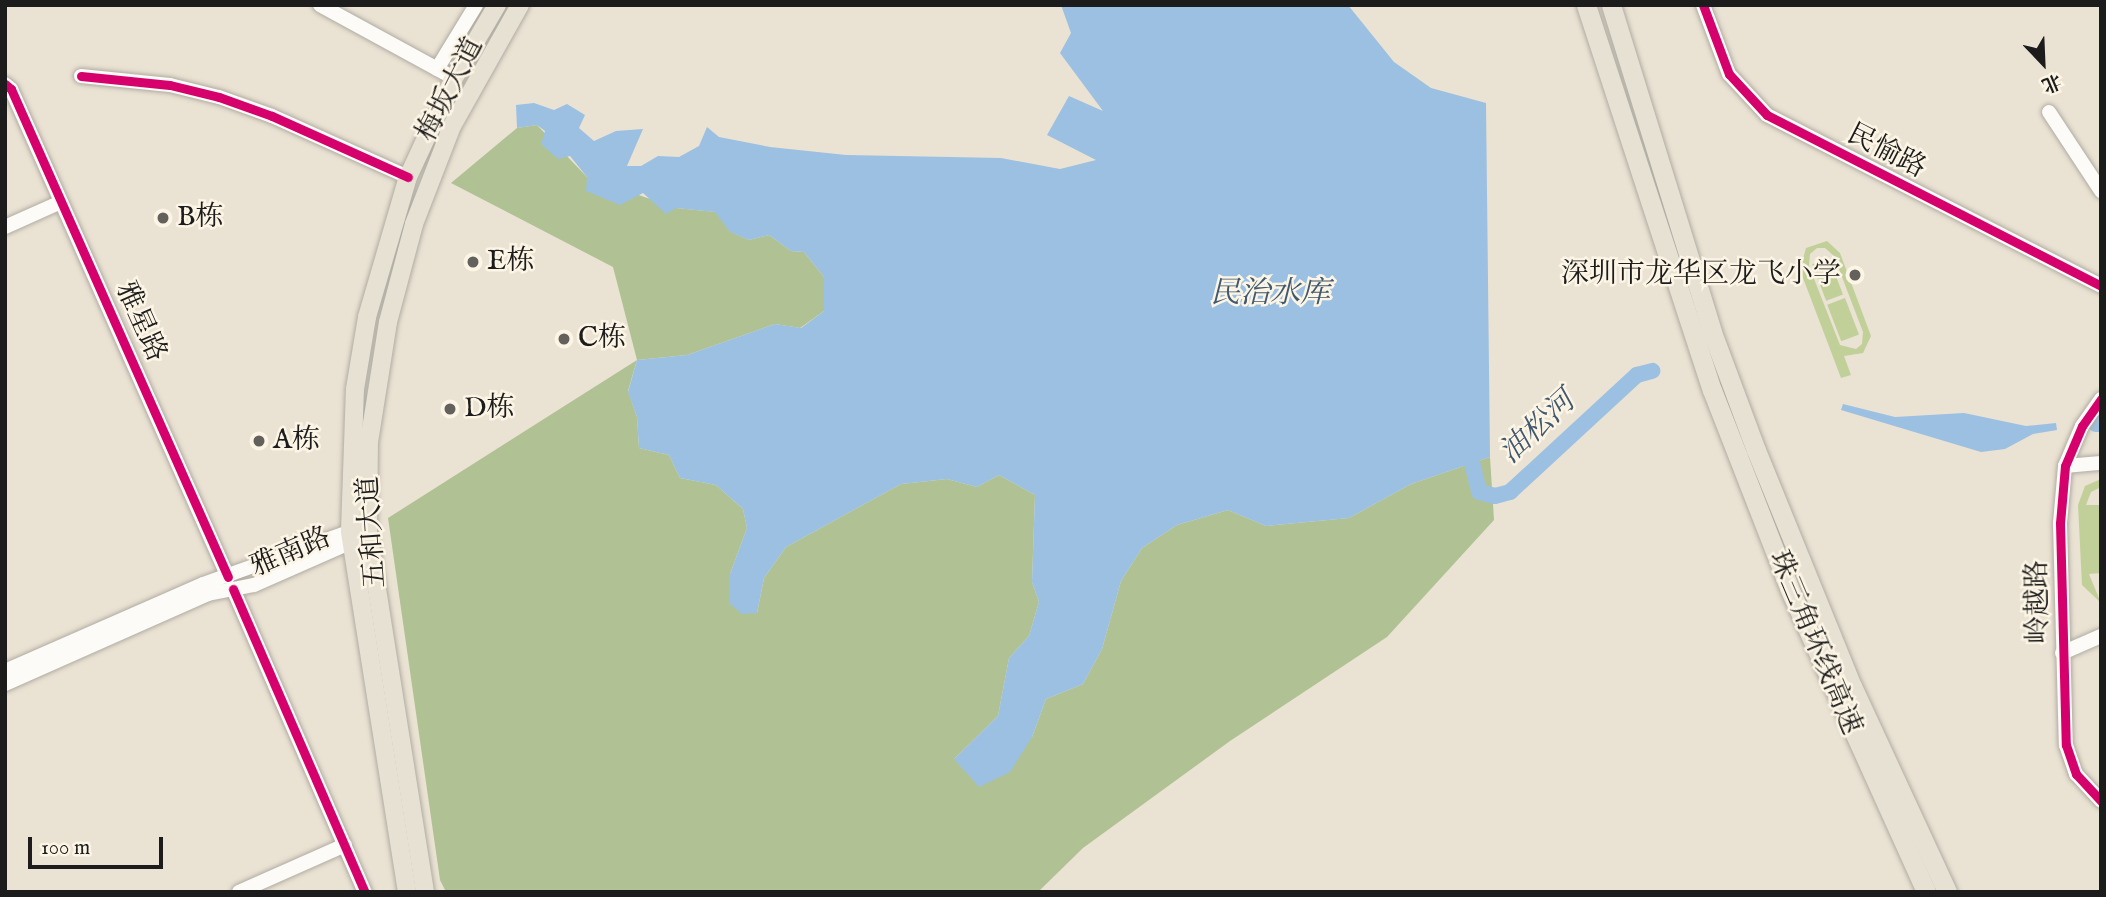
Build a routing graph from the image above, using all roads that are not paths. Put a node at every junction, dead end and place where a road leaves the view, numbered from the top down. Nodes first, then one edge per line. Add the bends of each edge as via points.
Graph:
1 (320, 5) edge
2 (497, 5) edge
3 (520, 5) edge
4 (1586, 5) edge
5 (1611, 5) edge
6 (1703, 5) edge
7 (473, 6) edge
8 (437, 68) junction
9 (81, 76) dead end
10 (454, 78) junction
11 (8, 85) edge
12 (2049, 112) dead end
13 (430, 176) joint
14 (408, 177) junction
15 (2101, 191) edge
16 (61, 202) junction
17 (5, 227) edge
18 (2101, 286) edge
19 (2101, 399) edge
20 (2101, 463) edge
21 (2065, 466) junction
22 (368, 532) junction
23 (351, 536) junction
24 (231, 583) junction
25 (2101, 636) edge
26 (2062, 653) junction
27 (5, 671) edge
28 (5, 684) edge
29 (2101, 801) edge
30 (345, 845) junction
31 (239, 892) edge
32 (365, 892) edge
33 (407, 892) edge
34 (425, 892) edge
35 (1926, 892) edge
36 (1947, 892) edge

1 - 8 street
2 - 10 main road, 梅坂大道
3 - 13 main road, 梅坂大道 via 479,73
4 - 35 highway, 珠三角环线高速 via 1712,390 1789,589
5 - 36 highway, 珠三角环线高速 via 1737,399 1836,651
6 - 18 street, 民愉路 via 1729,74 1767,115
7 - 8 street
8 - 10 street
9 - 14 street via 170,85 219,97
10 - 14 main road, 梅坂大道
11 - 16 street, 雅星路
12 - 15 street
13 - 22 main road, 五和大道 via 400,273 378,381 369,442
14 - 23 main road, 五和大道 via 367,317 351,439
16 - 17 street
16 - 24 street, 雅星路
19 - 21 street, 岭越路 via 2078,432
20 - 21 street
21 - 26 street, 岭越路 via 2060,523
22 - 23 street, 雅南路
22 - 34 main road, 五和大道
23 - 24 street, 雅南路
23 - 33 main road, 五和大道
24 - 27 street, 雅南路
24 - 28 street, 雅南路
24 - 30 street, 雅星路
25 - 26 street
26 - 29 street, 岭越路 via 2069,759 2084,785
30 - 31 street
30 - 32 street, 雅星路

